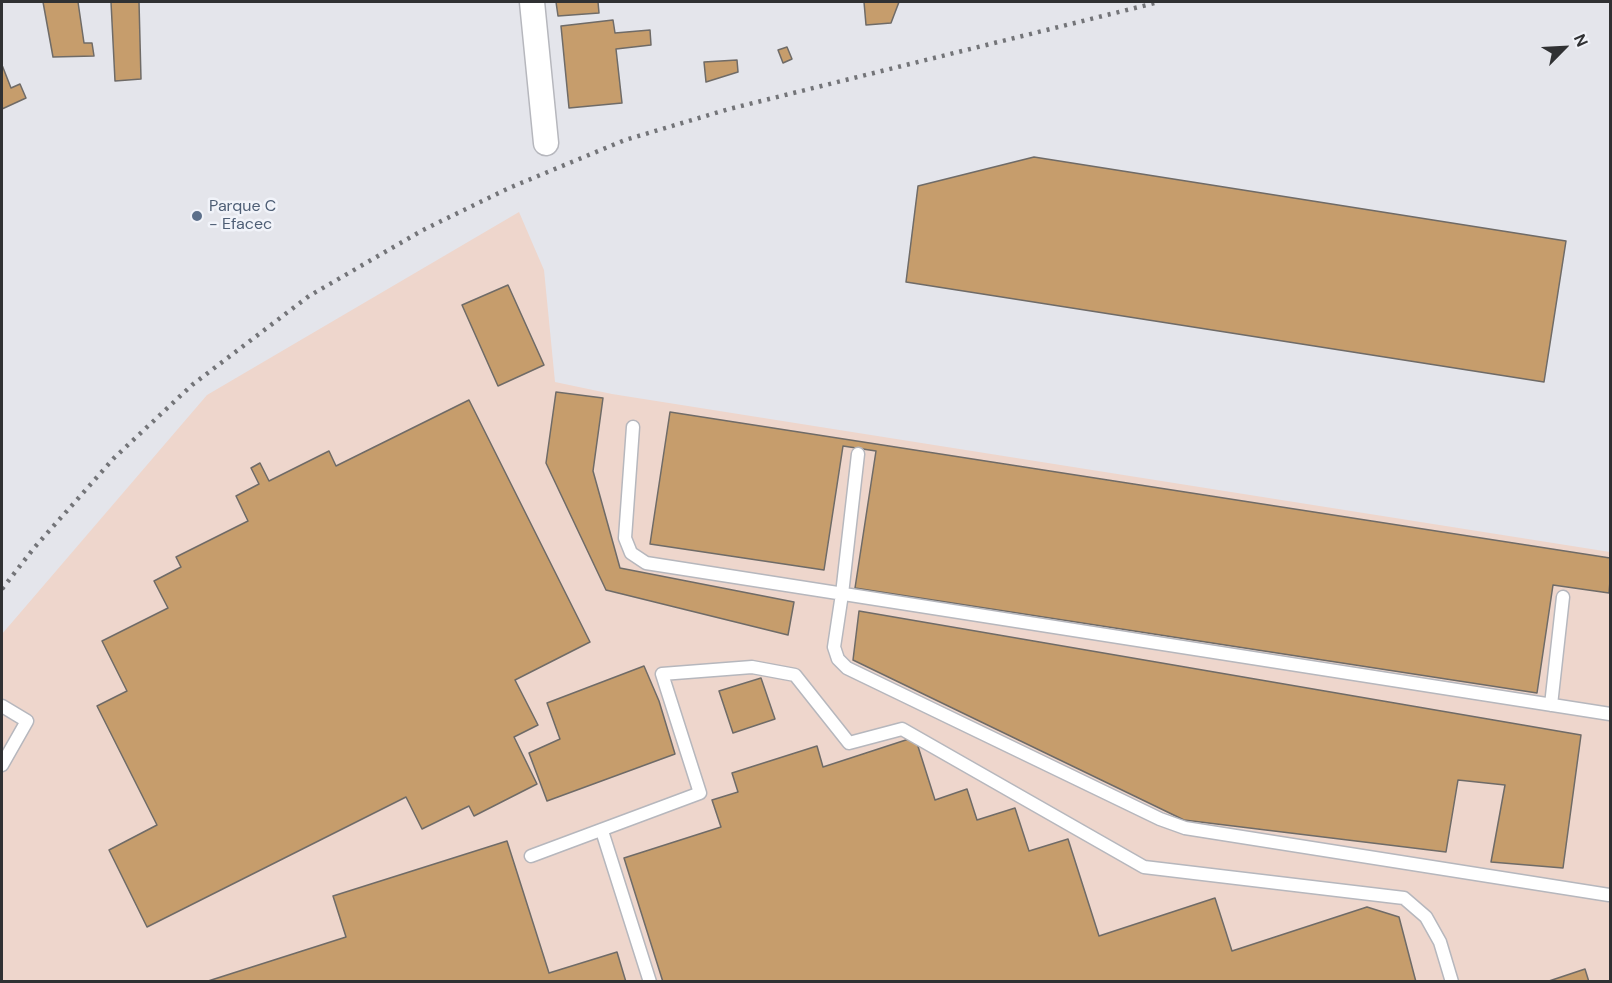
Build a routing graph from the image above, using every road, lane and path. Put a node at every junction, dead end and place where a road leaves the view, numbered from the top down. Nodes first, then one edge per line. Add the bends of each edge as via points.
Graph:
1 (532, 2) edge
2 (546, 143) dead end
3 (633, 427) dead end
4 (858, 454) dead end
5 (842, 594) junction
6 (1563, 597) dead end
7 (1551, 705) junction
8 (2, 706) edge
9 (1611, 714) edge
10 (2, 765) edge
11 (602, 831) junction
12 (531, 856) dead end
13 (1609, 894) edge
14 (650, 981) edge
15 (1452, 981) edge

1 - 2 street
3 - 5 lane via 626,538 631,553 646,563
4 - 5 lane
5 - 7 lane
5 - 13 lane via 834,647 847,668 1160,819 1185,828
6 - 7 lane
7 - 9 lane
8 - 10 lane via 27,721
11 - 12 lane
11 - 14 lane
11 - 15 lane via 700,793 662,674 752,667 795,675 849,743 902,729 1144,867 1404,898 1426,917 1440,942

